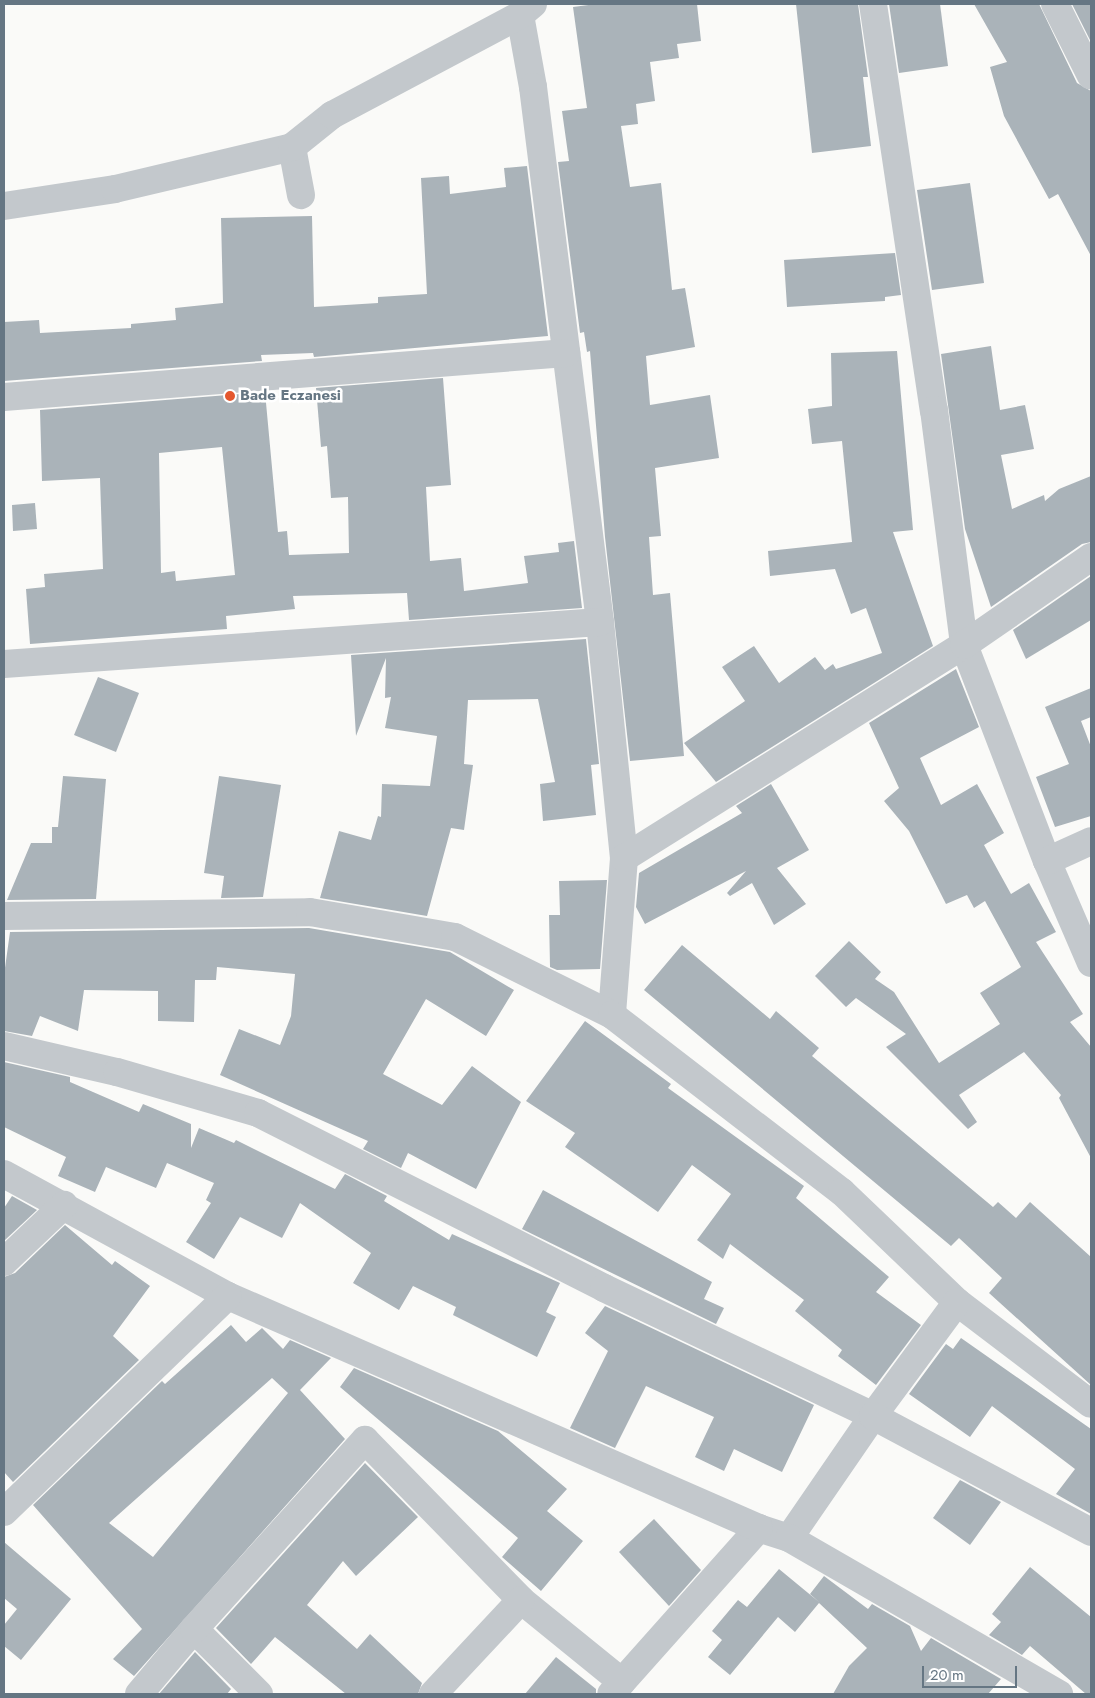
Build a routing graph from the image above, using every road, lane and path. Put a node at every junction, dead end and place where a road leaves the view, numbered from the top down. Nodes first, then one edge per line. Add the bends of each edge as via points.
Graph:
1 (873, 4) edge
2 (1055, 4) edge
3 (526, 10) edge
4 (1091, 76) edge
5 (292, 147) junction
6 (301, 195) dead end
7 (4, 206) edge
8 (566, 353) junction
9 (4, 397) edge
10 (1091, 557) edge
11 (600, 622) junction
12 (964, 645) junction
13 (4, 664) edge
14 (1091, 841) edge
15 (624, 858) junction
16 (1047, 861) junction
17 (4, 916) edge
18 (1091, 963) edge
19 (612, 1015) junction
20 (4, 1046) edge
21 (4, 1174) edge
22 (64, 1205) junction
23 (4, 1262) edge
24 (228, 1296) junction
25 (957, 1302) junction
26 (1091, 1404) edge
27 (873, 1416) junction
28 (4, 1512) edge
29 (760, 1528) junction
30 (1091, 1532) edge
31 (789, 1538) junction
32 (521, 1600) junction
33 (194, 1629) junction
34 (616, 1688) edge
35 (139, 1694) edge
36 (259, 1694) edge
37 (433, 1694) edge
38 (1059, 1694) edge

1 - 12 street via 934,410
2 - 4 street
3 - 5 street via 332,115
3 - 8 street via 532,87
5 - 6 street
5 - 7 street via 115,189
8 - 9 street
8 - 11 street
10 - 12 street
11 - 13 street
11 - 15 street
12 - 15 street
12 - 16 street
14 - 16 street
15 - 19 street
16 - 18 street
17 - 19 street via 310,912 455,937
19 - 25 street via 842,1192
20 - 27 street via 117,1072 258,1113 604,1288
21 - 22 street
22 - 23 street
22 - 24 street
24 - 28 street
24 - 29 street
25 - 26 street
25 - 27 street
27 - 30 street
27 - 31 street
29 - 31 street
29 - 34 street
31 - 38 street
32 - 33 street via 365,1440
32 - 34 street
32 - 37 street
33 - 35 street
33 - 36 street

